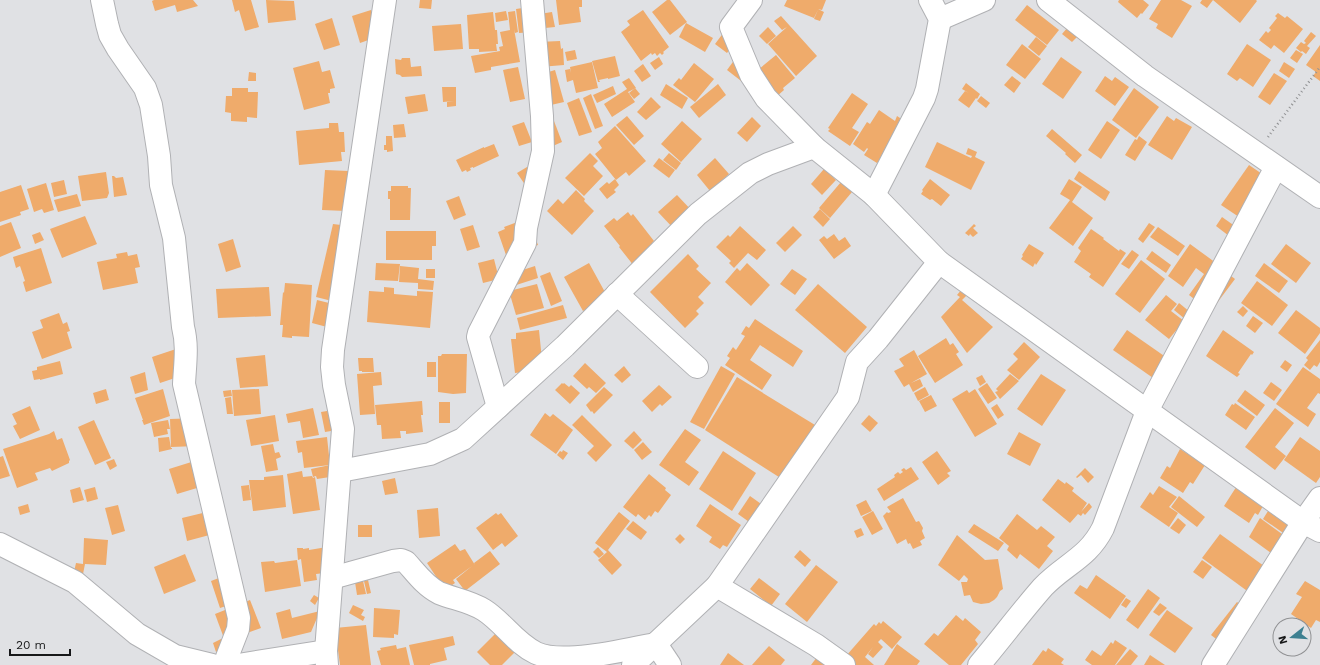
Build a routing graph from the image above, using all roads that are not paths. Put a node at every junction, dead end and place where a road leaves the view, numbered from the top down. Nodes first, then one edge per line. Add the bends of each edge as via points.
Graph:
1 (102, 0) edge
2 (385, 0) edge
3 (532, 0) edge
4 (751, 0) edge
5 (930, 0) edge
6 (984, 0) edge
7 (1048, 0) edge
8 (940, 19) junction
9 (814, 147) junction
10 (1276, 167) junction
11 (874, 195) junction
12 (1320, 197) edge
13 (939, 262) junction
14 (617, 294) junction
15 (697, 367) dead end
16 (498, 407) junction
17 (1147, 410) junction
18 (340, 471) junction
19 (1320, 498) edge
20 (1312, 526) edge
21 (0, 544) edge
22 (332, 578) junction
23 (717, 586) junction
24 (656, 644) junction
25 (327, 658) edge
26 (1221, 662) edge
27 (212, 665) edge
28 (224, 665) edge
29 (238, 665) edge
30 (302, 665) edge
31 (633, 665) edge
32 (670, 665) edge
33 (844, 665) edge
34 (980, 665) edge

1 - 28 street via 110,34 145,88 151,105 161,185 174,238 186,339 184,384 239,618 238,629
2 - 18 street via 332,350 332,373 343,429
3 - 16 street via 543,151 525,243 478,337
4 - 9 street via 732,24 731,31 751,75 766,98
5 - 8 street
6 - 8 street
7 - 10 street via 1145,76
8 - 11 street via 924,98
9 - 11 street
9 - 14 street via 750,173 698,214
10 - 12 street
10 - 17 street
11 - 13 street
13 - 17 street
13 - 23 street via 857,362 848,397
14 - 15 street
14 - 16 street
16 - 18 street via 463,439 436,453
17 - 20 street
17 - 34 street via 1098,538 1084,554 1044,587
18 - 22 street
19 - 20 street
20 - 26 street
21 - 27 street via 75,582 137,634 175,656
22 - 24 street via 401,560 431,588 484,610 517,640 536,653 549,657 601,656
22 - 25 street
23 - 24 street
23 - 33 street via 816,644
24 - 31 street
24 - 32 street
25 - 29 street
25 - 30 street

